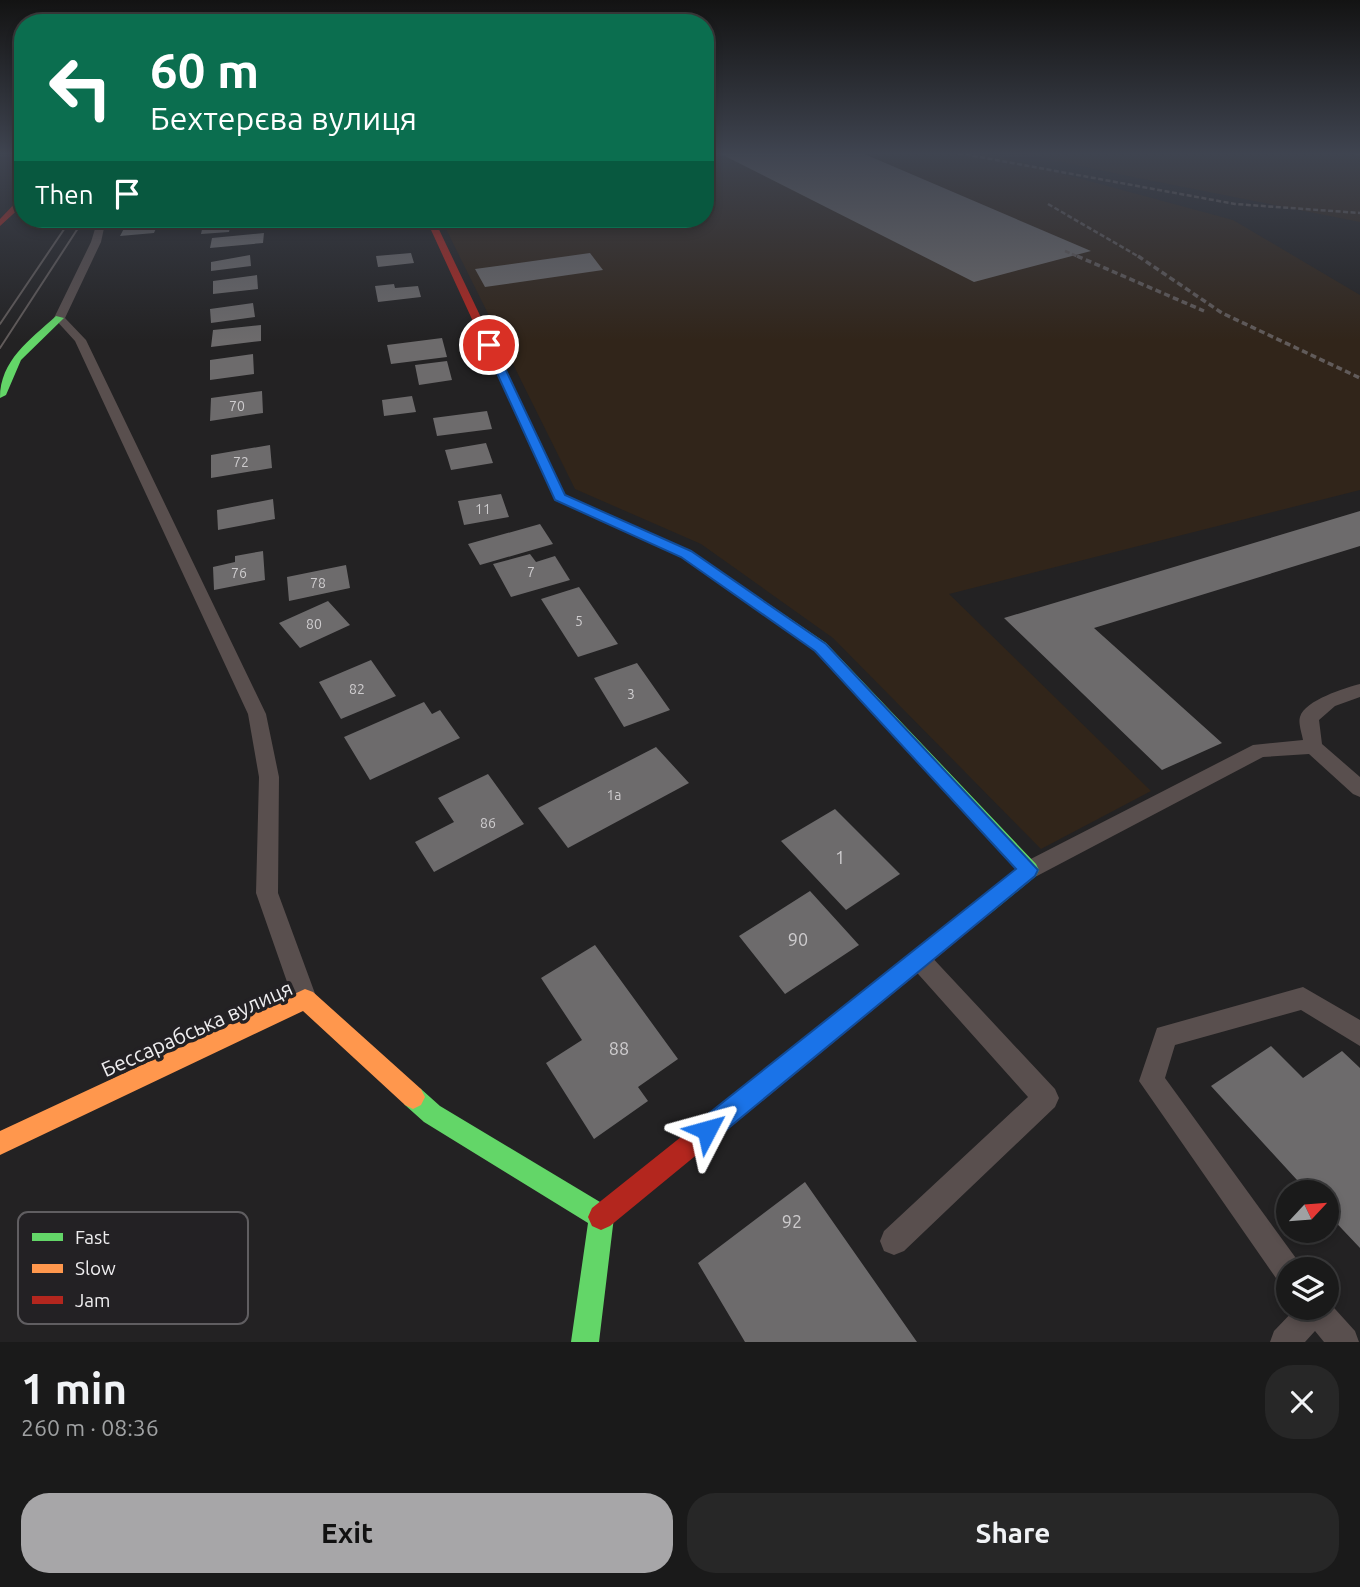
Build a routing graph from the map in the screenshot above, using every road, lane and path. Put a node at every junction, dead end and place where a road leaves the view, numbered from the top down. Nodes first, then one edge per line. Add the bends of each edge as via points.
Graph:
1 (100, 228) edge
2 (434, 228) edge
3 (59, 318) junction
4 (0, 395) edge
5 (1360, 690) edge
6 (1313, 747) junction
7 (1360, 789) edge
8 (1028, 870) junction
9 (919, 959) junction
10 (305, 999) junction
11 (1360, 1034) edge
12 (0, 1143) edge
13 (601, 1217) junction
14 (894, 1241) dead end
15 (1278, 1257) edge
16 (1304, 1320) edge
17 (1325, 1320) edge
18 (585, 1342) edge
19 (1285, 1342) edge
20 (1344, 1342) edge

1 - 3 lane
2 - 8 street via 560,497 686,554 821,647
3 - 4 street via 16,359
3 - 10 lane via 80,340 257,714 269,777 267,893
5 - 6 lane via 1329,701 1309,718
6 - 7 lane
6 - 8 lane via 1261,750
8 - 9 street
9 - 13 street
9 - 14 lane via 1046,1098
10 - 12 street, Бессарабська вулиця
10 - 13 street, Бессарабська вулиця via 432,1114
11 - 15 lane via 1303,998 1166,1036 1152,1081
13 - 18 street
16 - 19 lane
17 - 20 lane

